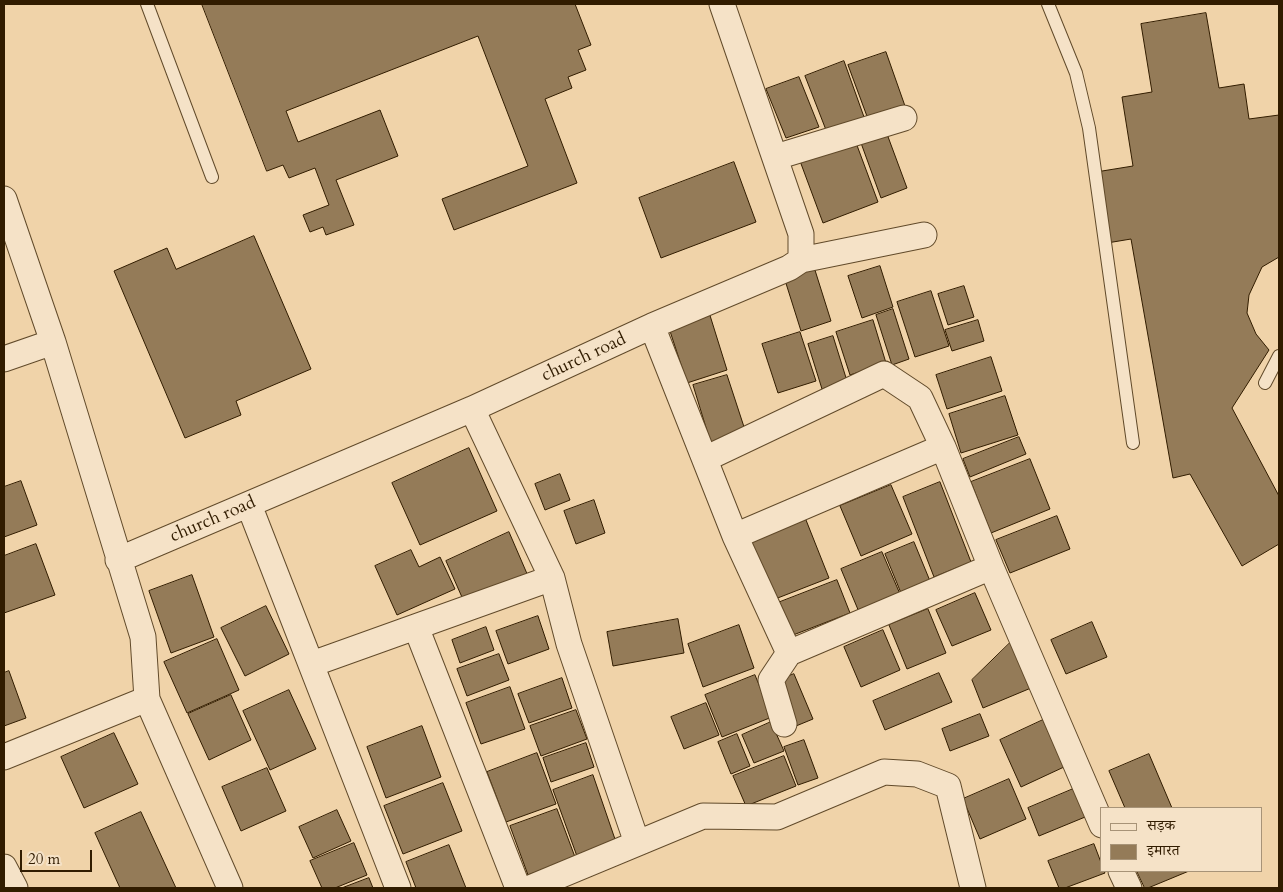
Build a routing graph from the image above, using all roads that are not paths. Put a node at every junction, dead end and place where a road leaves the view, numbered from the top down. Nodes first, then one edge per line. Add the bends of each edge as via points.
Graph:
1 (147, 4) edge
2 (722, 4) edge
3 (1048, 4) edge
4 (904, 118) dead end
5 (776, 157) junction
6 (212, 177) dead end
7 (4, 199) edge
8 (924, 236) dead end
9 (802, 260) junction
10 (652, 326) junction
11 (53, 342) junction
12 (1279, 356) edge
13 (4, 359) edge
14 (1266, 383) dead end
15 (472, 409) junction
16 (1133, 443) dead end
17 (943, 447) junction
18 (705, 458) junction
19 (249, 505) junction
20 (735, 536) junction
21 (118, 560) junction
22 (991, 567) junction
23 (552, 578) junction
24 (416, 627) junction
25 (789, 653) junction
26 (312, 664) junction
27 (147, 699) junction
28 (784, 724) dead end
29 (4, 757) edge
30 (1100, 820) edge
31 (637, 844) junction
32 (4, 867) edge
33 (1122, 872) edge
34 (15, 888) edge
35 (230, 888) edge
36 (398, 888) edge
37 (518, 888) edge
38 (530, 888) edge
39 (973, 888) edge
40 (1129, 888) edge

1 - 6 lane
2 - 5 street
3 - 16 lane via 1076,73 1089,128
4 - 5 street
5 - 9 street via 801,234
7 - 11 street
8 - 9 street, church road
9 - 10 street, church road
10 - 15 street, church road
10 - 18 street
11 - 13 street
11 - 21 street
12 - 14 lane
15 - 19 street, church road
15 - 23 street
17 - 18 street via 920,398 884,374
17 - 20 street
17 - 22 street
18 - 20 street
19 - 21 street, church road
19 - 26 street
20 - 25 street
21 - 27 street via 143,637
22 - 25 street
22 - 30 street
23 - 24 street
23 - 31 street via 568,644
24 - 26 street
24 - 37 street
25 - 28 street via 771,680
26 - 36 street
27 - 29 street
27 - 35 street
31 - 38 street
31 - 39 street via 703,816 777,817 884,772 917,774 948,786
32 - 34 street
33 - 40 street

